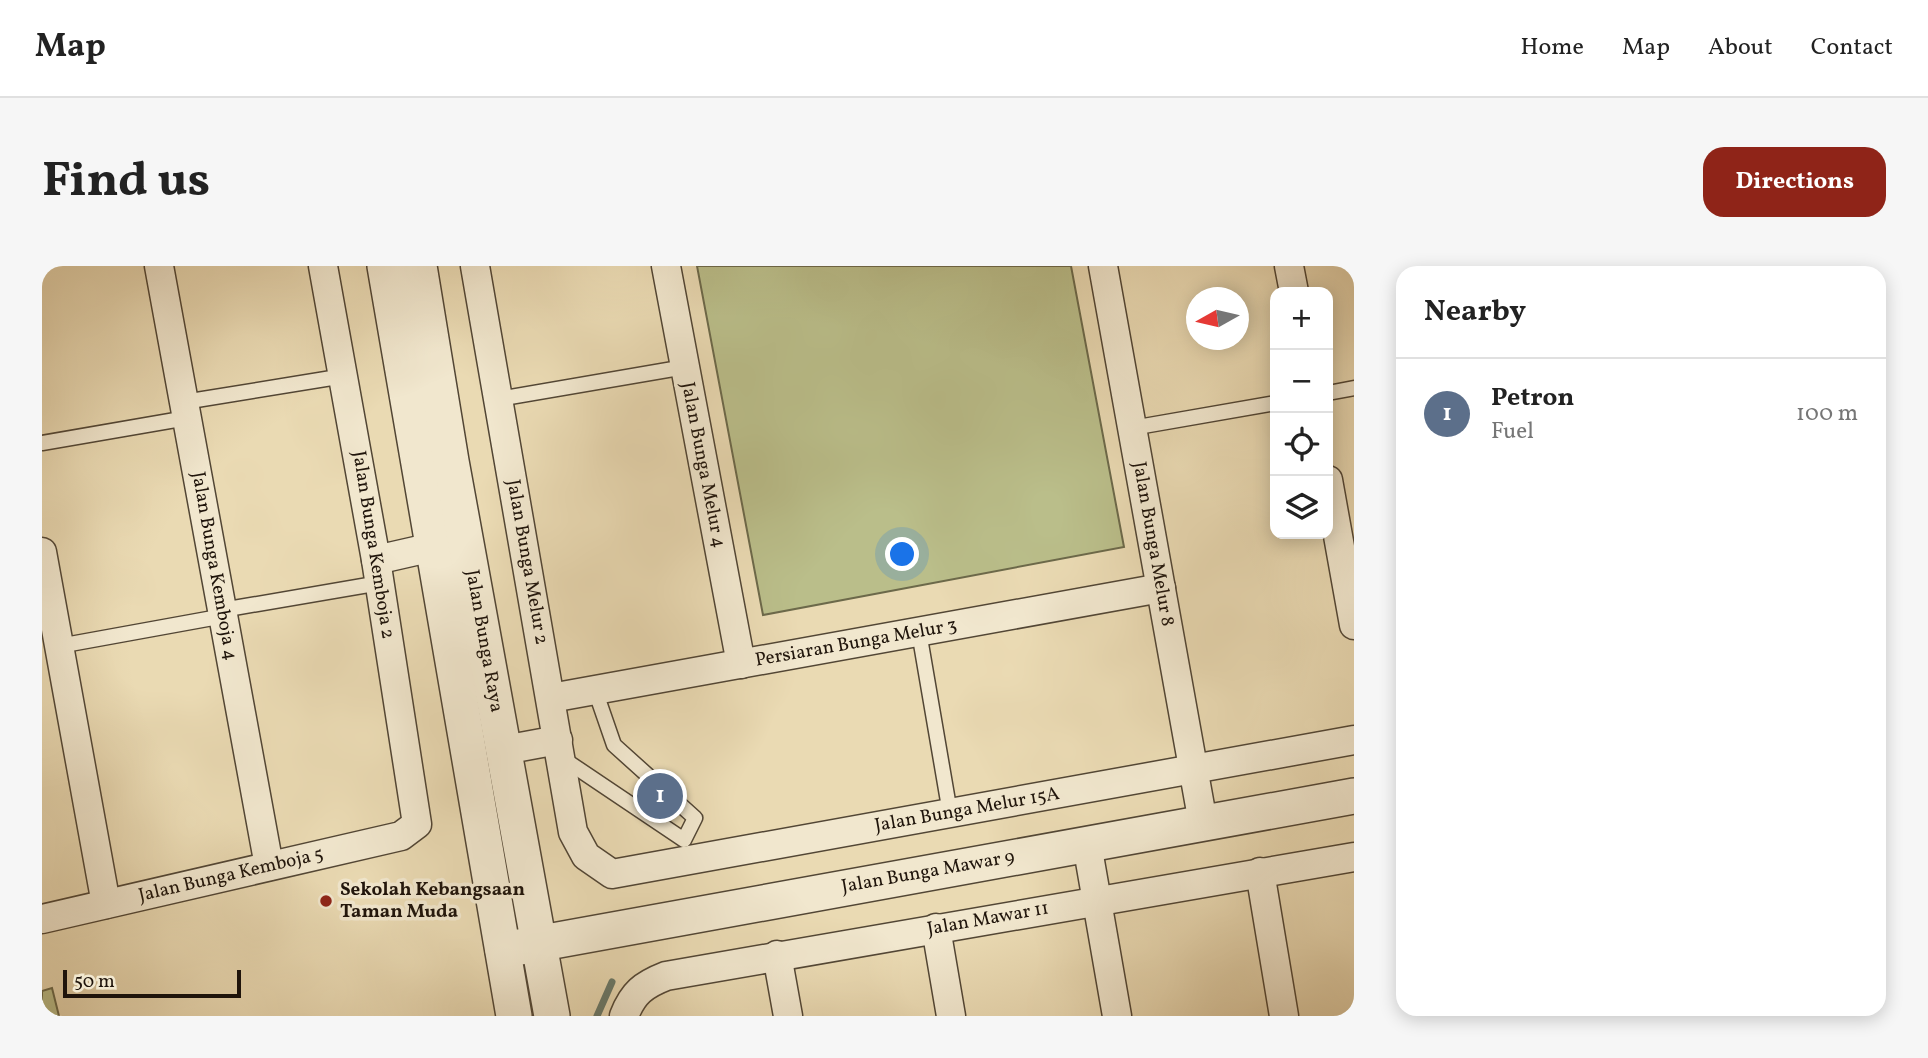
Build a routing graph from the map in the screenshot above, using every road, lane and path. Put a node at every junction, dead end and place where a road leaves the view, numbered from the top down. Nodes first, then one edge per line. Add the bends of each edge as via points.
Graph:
1 (159, 266) edge
2 (323, 266) edge
3 (384, 266) edge
4 (419, 266) edge
5 (475, 266) edge
6 (666, 266) edge
7 (1103, 266) edge
8 (1289, 266) edge
9 (1293, 287) edge
10 (685, 367) junction
11 (344, 376) junction
12 (1354, 388) edge
13 (1333, 392) edge
14 (498, 399) junction
15 (1270, 403) edge
16 (186, 410) junction
17 (1132, 428) junction
18 (42, 443) edge
19 (1333, 508) edge
20 (433, 547) junction
21 (42, 552) edge
22 (378, 572) junction
23 (1161, 588) junction
24 (223, 613) junction
25 (1354, 625) edge
26 (919, 632) junction
27 (59, 646) junction
28 (741, 664) junction
29 (595, 690) junction
30 (551, 698) junction
31 (1354, 740) edge
32 (559, 749) junction
33 (504, 750) junction
34 (1194, 769) junction
35 (1354, 796) edge
36 (950, 813) junction
37 (1203, 823) junction
38 (417, 824) joint
39 (1087, 844) junction
40 (687, 850) junction
41 (586, 856) joint
42 (1354, 856) edge
43 (269, 866) junction
44 (1259, 872) junction
45 (1098, 900) junction
46 (106, 904) junction
47 (42, 919) edge
48 (936, 928) junction
49 (538, 943) junction
50 (503, 950) junction
51 (777, 955) junction
52 (627, 1008) edge
53 (514, 1016) edge
54 (552, 1016) edge
55 (788, 1016) edge
56 (951, 1016) edge
57 (1117, 1016) edge
58 (1284, 1016) edge

1 - 16 street, Jalan Bunga Kemboja 4
2 - 11 street, Jalan Bunga Kemboja 2
3 - 20 street, Jalan Bunga Raya
4 - 33 street, Jalan Bunga Raya
5 - 14 street, Jalan Bunga Melur 2
6 - 10 street, Jalan Bunga Melur 4
7 - 17 street, Jalan Bunga Melur 8
8 - 9 street
10 - 14 lane
10 - 28 street, Jalan Bunga Melur 4
11 - 16 lane
11 - 22 street, Jalan Bunga Kemboja 2
12 - 13 lane
14 - 30 street, Jalan Bunga Melur 2
15 - 17 lane
16 - 18 lane
16 - 24 street, Jalan Bunga Kemboja 4
17 - 23 street, Jalan Bunga Melur 8
19 - 25 street
20 - 22 street
20 - 50 street, Jalan Bunga Raya
21 - 27 street
22 - 24 lane
22 - 38 street, Jalan Bunga Kemboja 2
23 - 26 street, Persiaran Bunga Melur 3
23 - 34 street, Jalan Bunga Melur 8
24 - 27 lane
24 - 43 street, Jalan Bunga Kemboja 4
26 - 28 street, Persiaran Bunga Melur 3
26 - 36 lane
27 - 46 street
28 - 29 street, Persiaran Bunga Melur 3
29 - 30 street, Persiaran Bunga Melur 3
29 - 40 lane via 614,745 695,818
30 - 32 street, Jalan Bunga Melur 2
31 - 34 street, Jalan Bunga Melur 15A
32 - 33 street
32 - 40 lane
32 - 41 street, Jalan Bunga Melur 2 via 573,832
33 - 49 street, Jalan Bunga Raya
34 - 36 street, Jalan Bunga Melur 15A
34 - 37 street, Jalan Bunga Melur 8
35 - 37 street, Jalan Bunga Mawar 9
36 - 40 street, Jalan Bunga Melur 15A
37 - 39 street, Jalan Bunga Mawar 9
38 - 43 street, Jalan Bunga Kemboja 5 via 401,835
39 - 45 street
39 - 49 street, Jalan Bunga Mawar 9
40 - 41 street, Jalan Bunga Melur 15A via 612,874
42 - 44 street, Jalan Mawar 11
43 - 46 street, Jalan Bunga Kemboja 5
44 - 45 street, Jalan Mawar 11
44 - 58 street
45 - 48 street, Jalan Mawar 11
45 - 57 street
46 - 47 street, Jalan Bunga Kemboja 5
48 - 51 street, Jalan Mawar 11
48 - 56 street
49 - 50 street, Jalan Bunga Mawar 9
49 - 54 street, Jalan Bunga Raya
50 - 53 street, Jalan Bunga Raya
51 - 52 street, Jalan Mawar 11 via 666,976 646,984
51 - 55 street

